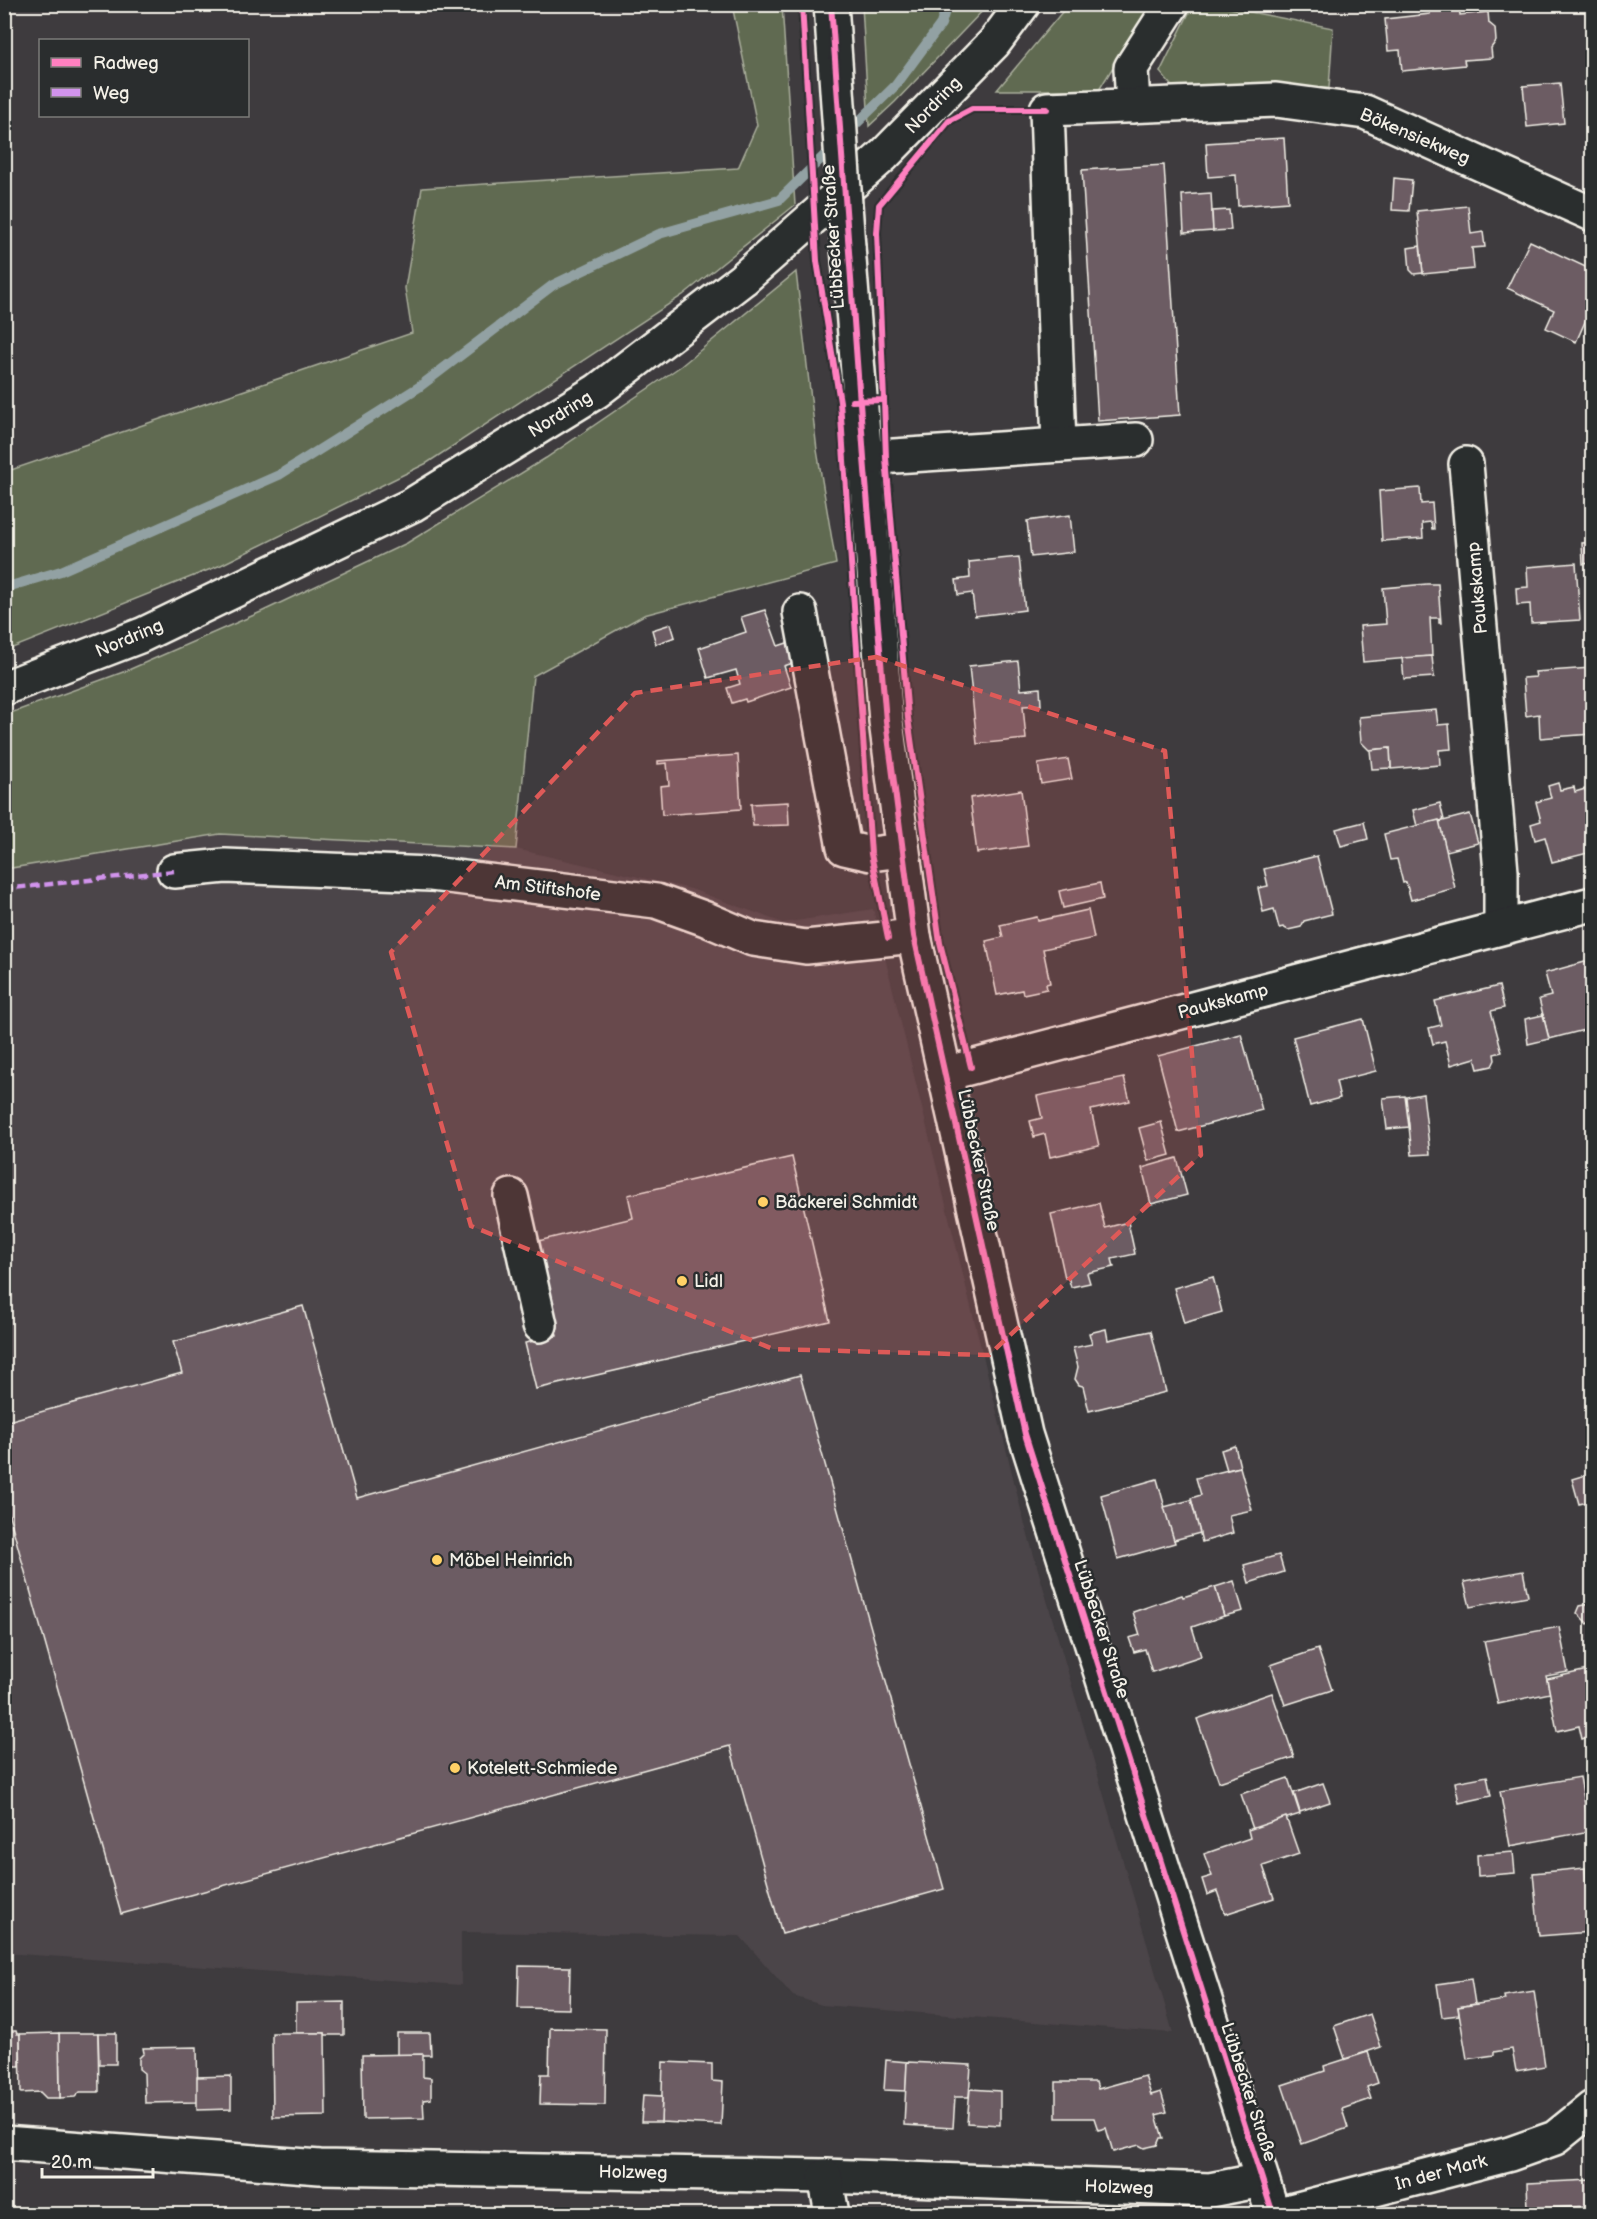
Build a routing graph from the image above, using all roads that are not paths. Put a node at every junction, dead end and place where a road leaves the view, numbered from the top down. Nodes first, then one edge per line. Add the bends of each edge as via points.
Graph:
1 (831, 4) edge
2 (1023, 4) edge
3 (1172, 4) edge
4 (1133, 106) junction
5 (1593, 214) edge
6 (1136, 440) dead end
7 (1059, 446) junction
8 (864, 459) junction
9 (1466, 464) dead end
10 (800, 612) dead end
11 (4, 688) edge
12 (902, 850) junction
13 (174, 872) dead end
14 (1593, 904) edge
15 (1501, 927) junction
16 (914, 936) junction
17 (945, 1074) junction
18 (511, 1196) dead end
19 (540, 1325) dead end
20 (1593, 2108) edge
21 (4, 2142) edge
22 (825, 2176) junction
23 (1262, 2180) junction
24 (832, 2214) edge
25 (1274, 2214) edge
26 (1279, 2214) edge

1 - 8 street, Lübbecker Straße, bridge
2 - 11 street, Nordring via 994,43 884,155 743,279 597,391 412,505 142,635
3 - 4 street via 1131,68
4 - 5 street, Bökensiekweg via 1276,100 1365,112
4 - 7 street, Bökensiekweg via 1047,109
6 - 7 street
7 - 8 street
8 - 12 street, Lübbecker Straße via 885,720
9 - 15 street, Paukskamp via 1501,872
10 - 12 street via 844,848 871,854
12 - 16 street, Lübbecker Straße
13 - 16 street, Am Stiftshofe via 225,866 431,874 656,901 753,939 806,947
14 - 15 street, Paukskamp
15 - 17 street, Paukskamp
16 - 17 street, Lübbecker Straße
17 - 23 street, Lübbecker Straße via 1025,1434
18 - 19 street
20 - 26 street, In der Mark via 1555,2138 1510,2154
21 - 22 street, Holzweg via 320,2167
22 - 23 street, Holzweg via 1210,2190
22 - 24 street
23 - 25 street, Lübbecker Straße

